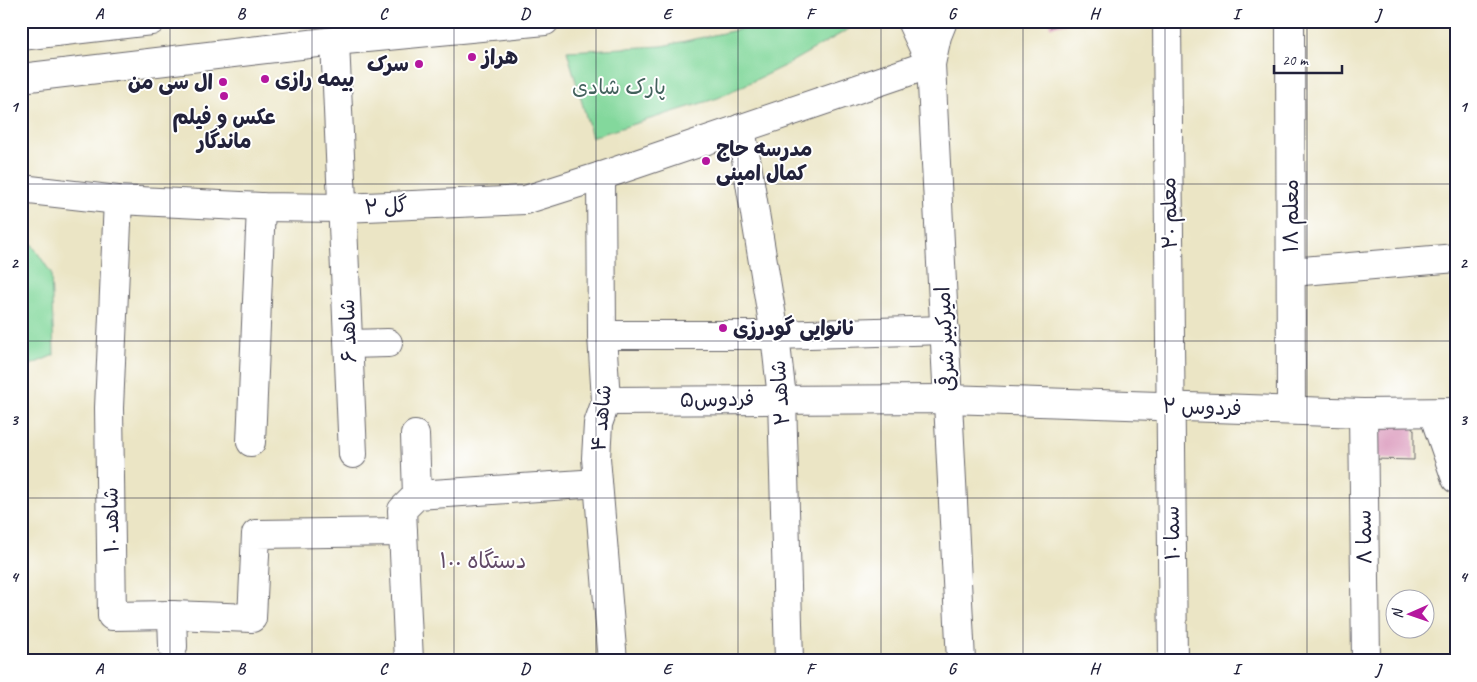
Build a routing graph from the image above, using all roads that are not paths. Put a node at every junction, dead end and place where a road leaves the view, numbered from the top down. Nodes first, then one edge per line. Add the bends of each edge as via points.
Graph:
1 (151, 21) edge
2 (545, 21) edge
3 (911, 21) edge
4 (944, 21) edge
5 (1167, 21) edge
6 (1290, 21) edge
7 (21, 36) edge
8 (335, 41) junction
9 (931, 64) junction
10 (21, 78) edge
11 (741, 128) junction
12 (601, 176) junction
13 (21, 189) edge
14 (118, 200) junction
15 (261, 207) junction
16 (343, 208) junction
17 (1456, 258) edge
18 (1291, 272) junction
19 (945, 330) junction
20 (602, 335) junction
21 (775, 335) junction
22 (388, 343) dead end
23 (348, 344) junction
24 (782, 398) junction
25 (948, 399) junction
26 (606, 400) junction
27 (1171, 405) junction
28 (1291, 410) junction
29 (1444, 412) edge
30 (1363, 413) junction
31 (415, 435) dead end
32 (251, 442) dead end
33 (353, 454) dead end
34 (1456, 479) edge
35 (598, 484) junction
36 (407, 512) junction
37 (172, 615) junction
38 (173, 647) dead end
39 (409, 661) edge
40 (612, 661) edge
41 (789, 661) edge
42 (961, 661) edge
43 (1174, 661) edge
44 (1366, 661) edge

1 - 7 street
2 - 8 street
3 - 9 street, امیرکبیر شرقی
4 - 9 street
5 - 27 street, معلم ۲۰
6 - 18 street, معلم ۱۸
8 - 10 street
8 - 16 street, شاهد ۶
9 - 11 street, گل ۲
9 - 19 street, امیرکبیر شرقی
11 - 12 street, گل ۲
11 - 21 street, شاهد ۲
12 - 16 street, گل ۲ via 525,200
12 - 20 street, شاهد ۴
13 - 14 street, گل ۲
14 - 15 street, گل ۲
14 - 37 street, شاهد ۱۰ via 109,408 112,616
15 - 16 street, گل ۲
15 - 32 street
16 - 23 street, شاهد ۶
17 - 18 street
18 - 28 street, معلم ۱۸
19 - 21 street
19 - 25 street, امیرکبیر شرقی
20 - 21 street
20 - 26 street, شاهد ۴
21 - 24 street, شاهد ۲
22 - 23 street
23 - 33 street, شاهد ۶
24 - 25 street, فردوس۵
24 - 26 street, فردوس۵
24 - 41 street, شاهد ۲
25 - 27 street, فردوس ۲
25 - 42 street, امیرکبیر شرقی
26 - 35 street, شاهد ۴ via 598,424
27 - 28 street, فردوس ۲
27 - 43 street, سما ۱۰
28 - 30 street, فردوس ۲
29 - 30 street, فردوس ۲
29 - 34 street
30 - 44 street, سما ۸
31 - 36 street
35 - 36 street
35 - 40 street, شاهد ۴
36 - 37 street, شاهد ۱۰ via 256,534 252,618
36 - 39 street
37 - 38 street

